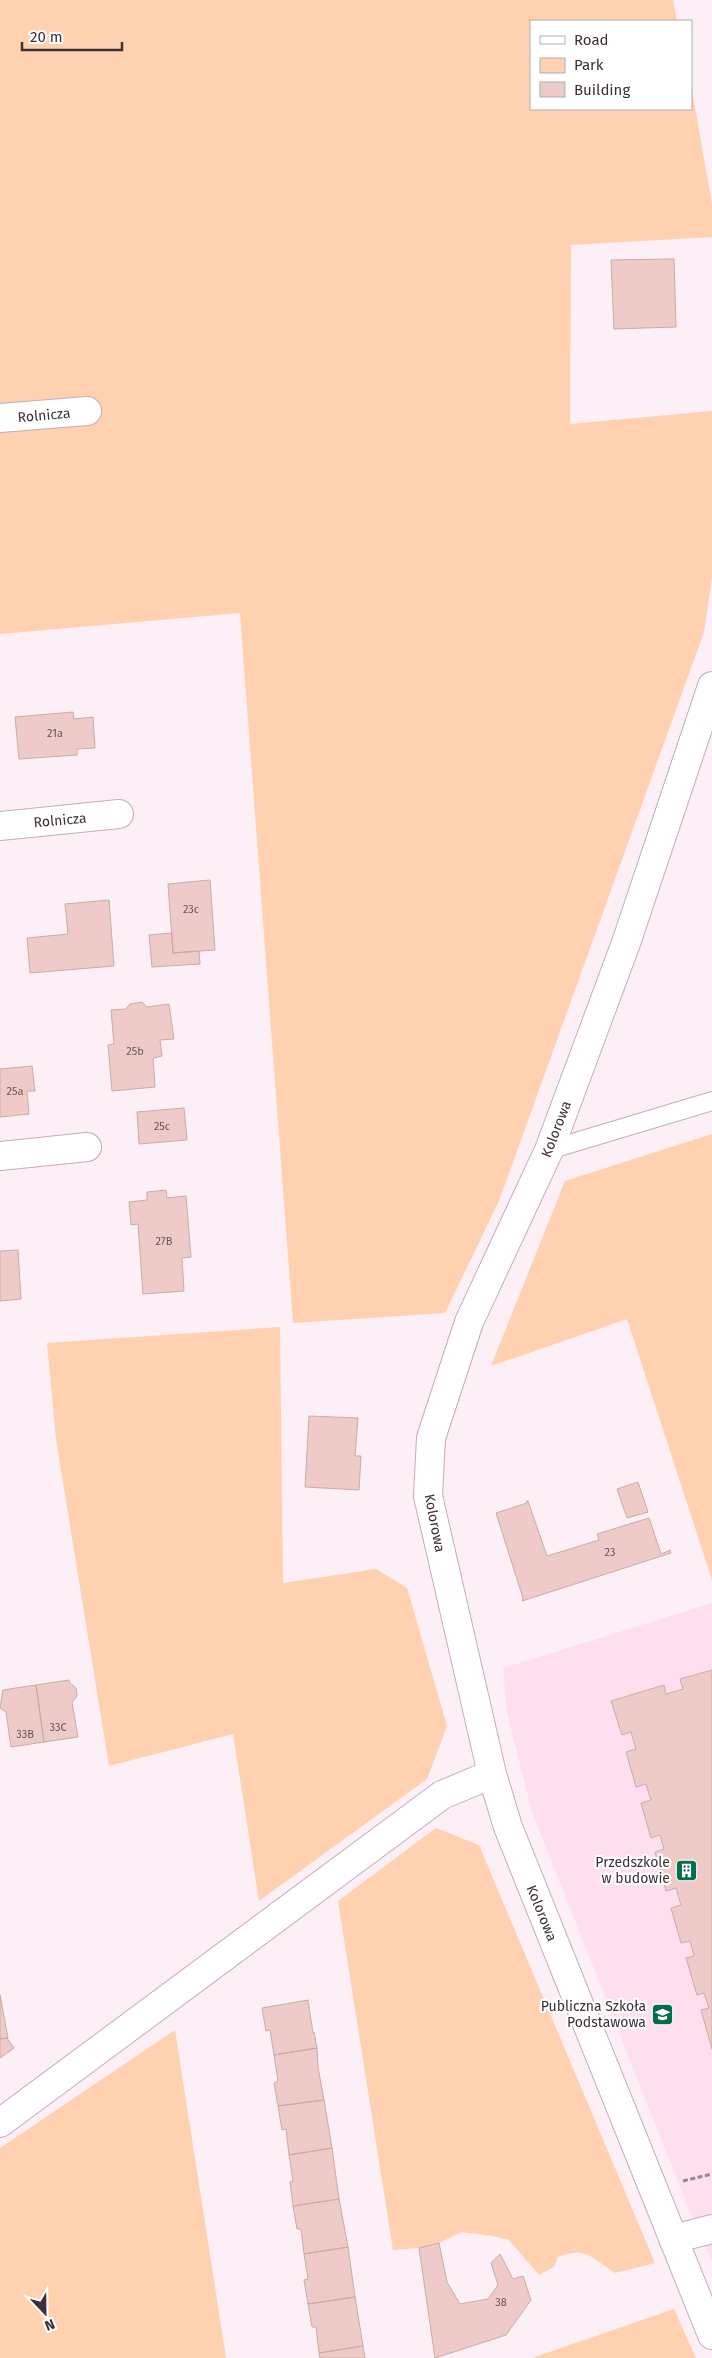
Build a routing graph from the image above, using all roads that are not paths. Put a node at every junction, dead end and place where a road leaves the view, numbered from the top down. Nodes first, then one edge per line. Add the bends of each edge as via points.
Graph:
1 (87, 411) dead end
2 (0, 418) edge
3 (712, 686) edge
4 (119, 814) dead end
5 (0, 826) edge
6 (712, 1100) edge
7 (87, 1147) dead end
8 (548, 1150) junction
9 (0, 1156) edge
10 (492, 1774) junction
11 (0, 2123) edge
12 (712, 2228) edge
13 (673, 2240) junction
14 (712, 2335) edge

1 - 2 street, Rolnicza
3 - 8 street, Kolorowa via 626,943
4 - 5 street, Rolnicza
6 - 8 lane
7 - 9 street
8 - 10 street, Kolorowa via 469,1322 431,1438 428,1496
10 - 11 street via 442,1795
10 - 13 street, Kolorowa via 508,1827
12 - 13 street
13 - 14 street, Kolorowa

